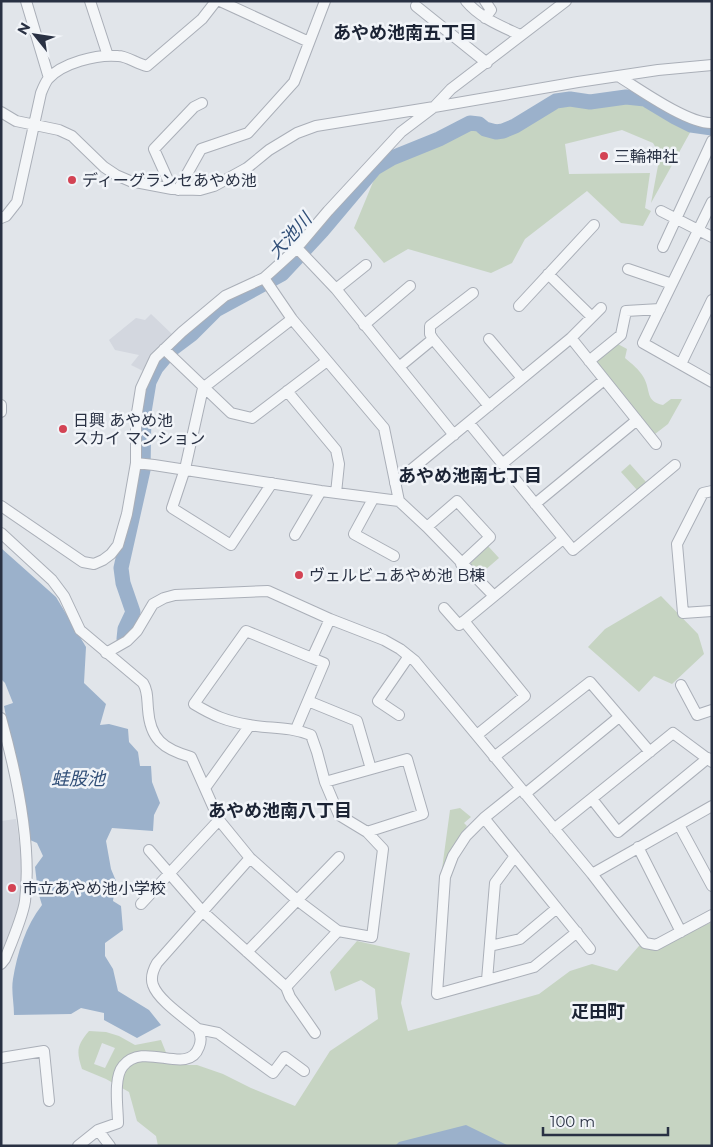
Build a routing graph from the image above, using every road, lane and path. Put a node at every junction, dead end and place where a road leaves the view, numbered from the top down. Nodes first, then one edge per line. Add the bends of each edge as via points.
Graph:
1 (26, 1) edge
2 (90, 1) edge
3 (216, 1) edge
4 (220, 1) edge
5 (325, 1) edge
6 (466, 1) edge
7 (485, 1) edge
8 (566, 1) edge
9 (553, 5) edge
10 (416, 6) dead end
11 (485, 18) junction
12 (520, 35) junction
13 (310, 42) junction
14 (108, 56) junction
15 (487, 63) junction
16 (712, 65) edge
17 (618, 76) junction
18 (49, 78) junction
19 (202, 103) dead end
20 (434, 107) junction
21 (1, 112) edge
22 (712, 124) edge
23 (34, 125) junction
24 (712, 142) edge
25 (175, 190) junction
26 (712, 202) edge
27 (661, 211) dead end
28 (1, 218) edge
29 (677, 218) junction
30 (594, 225) dead end
31 (698, 230) junction
32 (712, 237) edge
33 (663, 247) dead end
34 (297, 248) junction
35 (366, 265) dead end
36 (628, 269) dead end
37 (548, 274) junction
38 (264, 278) junction
39 (672, 284) junction
40 (410, 286) dead end
41 (336, 289) junction
42 (472, 293) dead end
43 (712, 300) edge
44 (519, 306) dead end
45 (601, 308) dead end
46 (660, 309) junction
47 (592, 317) junction
48 (292, 319) junction
49 (702, 320) junction
50 (364, 325) junction
51 (712, 326) edge
52 (571, 338) junction
53 (433, 339) junction
54 (489, 340) dead end
55 (164, 349) junction
56 (327, 361) junction
57 (589, 361) junction
58 (681, 364) junction
59 (399, 367) junction
60 (522, 378) junction
61 (604, 380) junction
62 (712, 382) edge
63 (203, 388) junction
64 (287, 391) junction
65 (1, 405) edge
66 (489, 406) junction
67 (1, 412) edge
68 (637, 420) junction
69 (469, 423) junction
70 (454, 435) junction
71 (656, 444) dead end
72 (136, 463) junction
73 (502, 464) junction
74 (675, 465) dead end
75 (184, 469) junction
76 (272, 483) junction
77 (395, 483) junction
78 (321, 491) junction
79 (712, 491) edge
80 (336, 493) junction
81 (373, 499) junction
82 (399, 502) junction
83 (535, 504) junction
84 (1, 506) edge
85 (427, 527) junction
86 (1, 533) edge
87 (295, 535) dead end
88 (563, 539) junction
89 (394, 556) dead end
90 (461, 564) junction
91 (494, 596) junction
92 (444, 608) dead end
93 (712, 611) edge
94 (330, 619) junction
95 (464, 621) junction
96 (106, 653) junction
97 (409, 656) junction
98 (312, 658) junction
99 (681, 685) dead end
100 (308, 701) junction
101 (712, 710) edge
102 (399, 715) dead end
103 (619, 717) junction
104 (1, 718) edge
105 (250, 725) junction
106 (296, 729) junction
107 (477, 735) junction
108 (650, 752) junction
109 (494, 757) junction
110 (710, 760) edge
111 (371, 769) junction
112 (325, 782) junction
113 (204, 788) junction
114 (523, 792) junction
115 (592, 799) junction
116 (712, 806) edge
117 (484, 818) junction
118 (219, 820) junction
119 (679, 825) junction
120 (554, 829) junction
121 (366, 832) junction
122 (638, 847) junction
123 (149, 850) dead end
124 (515, 856) junction
125 (339, 857) dead end
126 (250, 858) junction
127 (170, 874) junction
128 (592, 874) junction
129 (712, 886) edge
130 (297, 900) junction
131 (141, 904) dead end
132 (557, 908) junction
133 (202, 912) junction
134 (712, 915) edge
135 (338, 931) junction
136 (577, 932) junction
137 (681, 932) junction
138 (490, 946) junction
139 (590, 949) dead end
140 (247, 952) junction
141 (1, 964) edge
142 (487, 980) junction
143 (286, 987) junction
144 (198, 1029) junction
145 (315, 1033) dead end
146 (1, 1058) edge
147 (304, 1071) dead end
148 (49, 1101) dead end
149 (98, 1130) junction
150 (78, 1146) edge
151 (110, 1146) edge

1 - 18 street
2 - 14 street
3 - 14 street via 202,20 147,66 119,56
4 - 13 street
5 - 13 street
6 - 11 street
7 - 11 street via 491,10
8 - 9 street
9 - 12 street
10 - 15 street
11 - 12 street
12 - 15 street
13 - 25 street via 294,82 248,133 201,149
14 - 18 street via 68,65
15 - 20 street
16 - 17 street
17 - 20 street
17 - 22 street via 682,114
18 - 23 street via 41,93
19 - 25 street via 194,107 154,149
20 - 25 street via 316,126 297,133 247,168 214,186 200,190
20 - 34 street via 401,132
21 - 23 street via 16,121
23 - 25 street via 72,136 116,175
23 - 28 street via 17,202
24 - 29 street
26 - 31 street
27 - 29 street
29 - 31 street
29 - 33 street
30 - 37 street
31 - 32 street
31 - 39 street
34 - 38 street
34 - 41 street
35 - 41 street
36 - 39 street
37 - 44 street
37 - 47 street
38 - 48 street
38 - 55 street via 225,296
39 - 46 street
40 - 50 street
41 - 50 street
42 - 53 street via 430,326
43 - 49 street
45 - 47 street
46 - 57 street via 626,311 622,335
46 - 58 street via 643,343
47 - 52 street
48 - 56 street
48 - 63 street
49 - 51 street
49 - 58 street
50 - 59 street
52 - 57 street
52 - 60 street
53 - 59 street
53 - 66 street
54 - 60 street
55 - 63 street
55 - 72 street via 152,362 141,388 136,419
56 - 64 street
56 - 77 street via 384,428
57 - 61 street
58 - 62 street
59 - 70 street
60 - 66 street
61 - 68 street
61 - 73 street
63 - 64 street via 231,413 252,418
63 - 75 street
64 - 80 street via 336,450 339,464
65 - 67 street
66 - 69 street
68 - 71 street
68 - 83 street
69 - 70 street
69 - 73 street
70 - 77 street
72 - 75 street
72 - 84 street via 118,545 104,560 94,564 83,562
73 - 83 street
74 - 88 street via 573,550
75 - 76 street
75 - 76 street via 172,508 231,544
76 - 78 street
77 - 82 street
78 - 80 street
78 - 87 street
79 - 93 street via 703,493 677,544 683,612
80 - 81 street
81 - 82 street
81 - 89 street via 354,534
82 - 85 street
83 - 88 street
85 - 90 street
85 - 90 street via 457,501 490,537
86 - 96 street via 52,580 64,596 80,630
88 - 91 street
90 - 91 street
91 - 95 street
92 - 95 street via 459,625
94 - 96 street via 268,591 175,594 153,604 137,631
94 - 97 street via 384,640
94 - 98 street
95 - 107 street via 525,696
96 - 113 street via 143,682 147,690 149,724 155,737 164,747 191,757
97 - 102 street via 378,701
97 - 107 street
98 - 100 street via 324,663
98 - 105 street via 246,631 194,704 217,718
99 - 101 street via 697,715
100 - 106 street
100 - 111 street via 357,721
103 - 108 street
103 - 109 street via 590,682
103 - 114 street
104 - 141 street via 26,846 25,902
105 - 106 street
105 - 113 street
106 - 112 street via 310,735
107 - 109 street
108 - 110 street via 673,732
108 - 115 street
109 - 114 street
110 - 115 street via 618,832
111 - 112 street
111 - 121 street via 407,759 424,814
112 - 121 street via 339,815
113 - 118 street
114 - 117 street
114 - 120 street
115 - 120 street
116 - 119 street
117 - 124 street
117 - 142 street via 466,836 445,877 438,994
118 - 126 street
118 - 127 street
119 - 122 street
119 - 129 street
120 - 128 street
121 - 135 street via 383,849 372,937
122 - 128 street
122 - 137 street
123 - 127 street
124 - 132 street
124 - 138 street via 495,883
125 - 130 street
126 - 130 street
126 - 133 street
127 - 131 street
127 - 133 street
128 - 137 street via 645,943 656,945
130 - 135 street
130 - 140 street
132 - 136 street
132 - 138 street via 520,939
133 - 140 street
133 - 144 street via 152,973 152,984 157,994
134 - 137 street
135 - 143 street
136 - 139 street
136 - 142 street via 534,967
138 - 142 street
140 - 143 street
143 - 145 street
144 - 147 street via 218,1033 273,1073 285,1057
144 - 149 street via 201,1043 192,1058 185,1061 133,1057 123,1066 118,1076 118,1123
146 - 148 street via 44,1051
149 - 150 street
149 - 151 street

